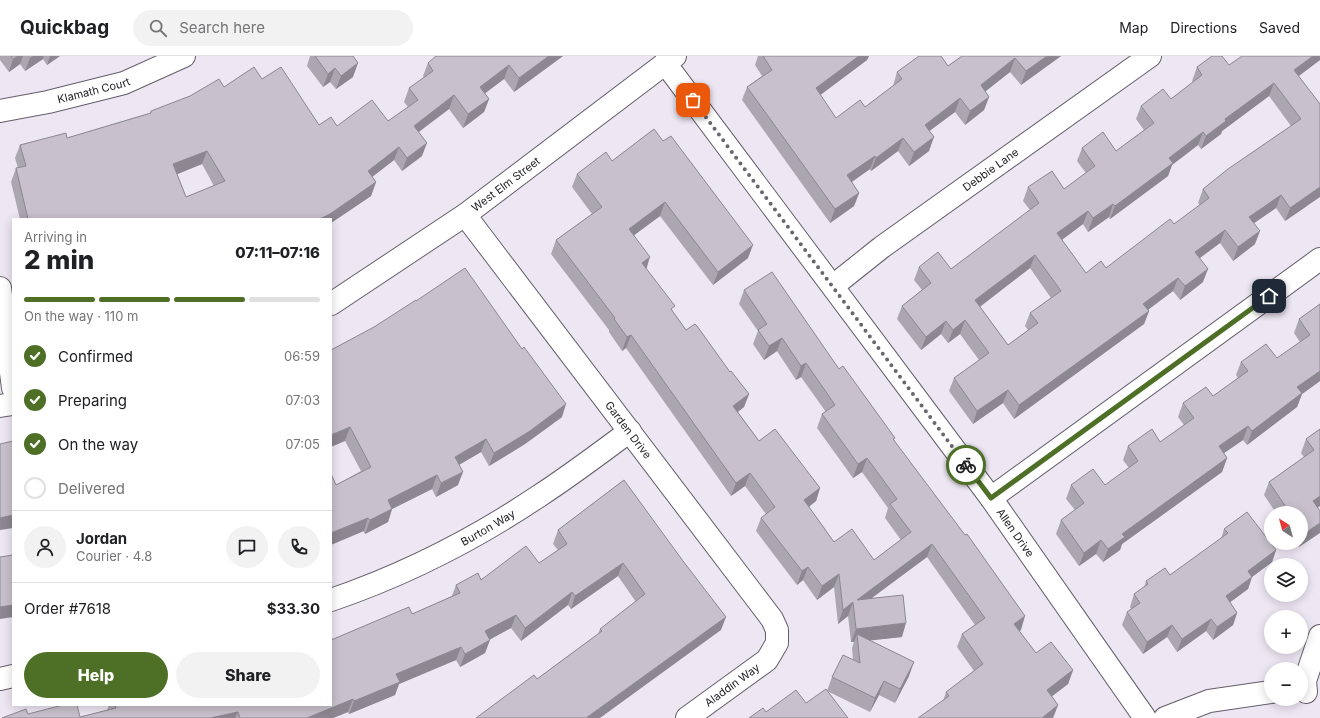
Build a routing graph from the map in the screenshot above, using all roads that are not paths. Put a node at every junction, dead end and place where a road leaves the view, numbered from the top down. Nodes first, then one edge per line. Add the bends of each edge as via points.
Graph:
1 (184, 56) edge
2 (1150, 56) edge
3 (670, 60) edge
4 (0, 111) edge
5 (465, 215) junction
6 (1320, 259) edge
7 (833, 286) junction
8 (0, 288) edge
9 (332, 303) edge
10 (12, 380) edge
11 (12, 404) edge
12 (0, 406) edge
13 (630, 431) junction
14 (991, 498) junction
15 (332, 600) edge
16 (1320, 636) edge
17 (773, 650) joint
18 (12, 676) edge
19 (0, 679) edge
20 (1264, 693) edge
21 (1309, 693) edge
22 (687, 718) edge
23 (1145, 718) edge
24 (1165, 718) edge

1 - 4 street, Klamath Court via 124,83
2 - 7 street, Debbie Lane via 882,247
3 - 5 street, West Elm Street
3 - 7 street, Allen Drive
5 - 9 street, West Elm Street
5 - 13 street, Garden Drive
6 - 14 street
7 - 14 street, Allen Drive
8 - 10 street
11 - 12 street
13 - 15 street, Burton Way via 539,496 489,527 410,569 370,587
13 - 17 street, Garden Drive via 772,619 777,630 777,643
14 - 23 street, Allen Drive
16 - 21 street via 1305,681
17 - 22 street, Aladdin Way via 767,660
18 - 19 street
20 - 24 street via 1209,701

